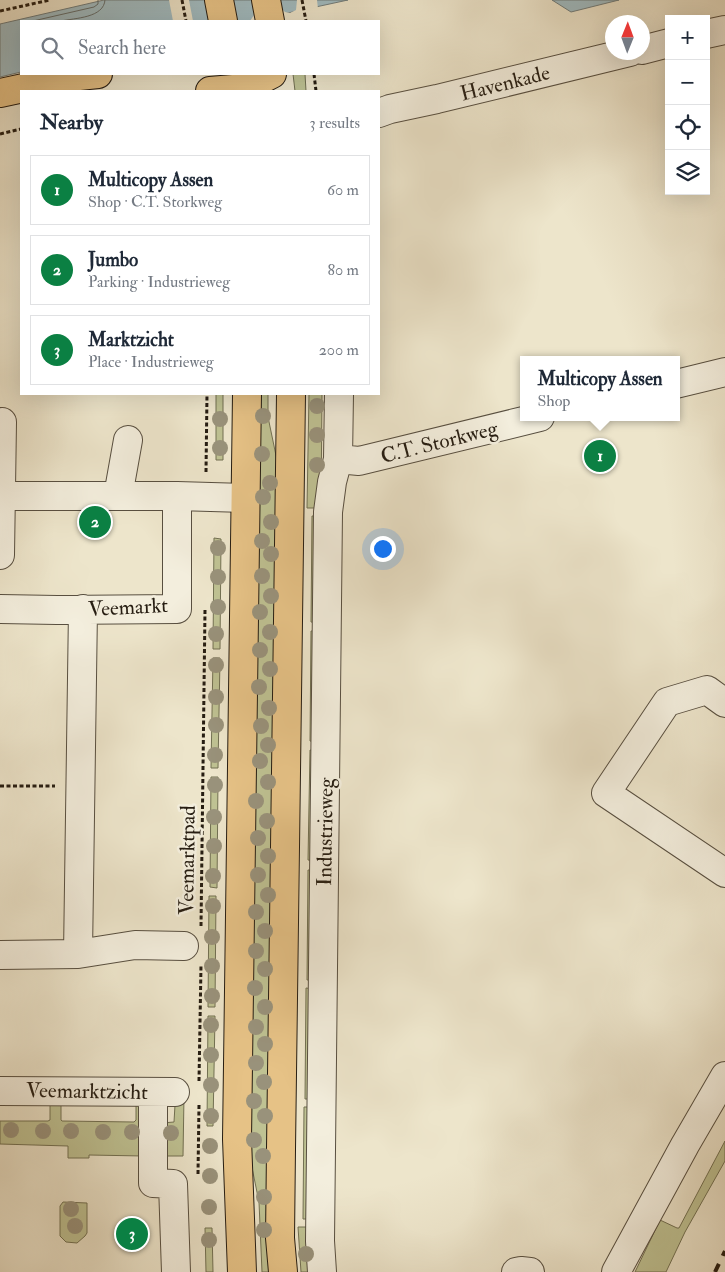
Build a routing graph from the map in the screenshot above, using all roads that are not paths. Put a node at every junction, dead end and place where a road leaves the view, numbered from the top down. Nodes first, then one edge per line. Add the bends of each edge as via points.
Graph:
1 (219, 0) edge
2 (266, 0) edge
3 (223, 20) edge
4 (270, 20) edge
5 (725, 30) edge
6 (710, 33) edge
7 (665, 44) edge
8 (650, 48) edge
9 (605, 58) edge
10 (88, 75) edge
11 (270, 75) edge
12 (277, 75) edge
13 (237, 85) edge
14 (214, 90) edge
15 (280, 90) edge
16 (0, 93) edge
17 (20, 106) edge
18 (0, 111) edge
19 (380, 113) edge
20 (725, 372) edge
21 (680, 383) edge
22 (247, 395) edge
23 (291, 395) edge
24 (339, 395) edge
25 (524, 421) edge
26 (2, 422) dead end
27 (128, 440) dead end
28 (338, 459) junction
29 (0, 496) edge
30 (118, 496) junction
31 (177, 496) junction
32 (245, 498) junction
33 (0, 555) edge
34 (0, 609) edge
35 (83, 609) junction
36 (725, 703) edge
37 (725, 873) edge
38 (195, 948) road end
39 (78, 954) junction
40 (0, 955) edge
41 (725, 1076) edge
42 (0, 1090) edge
43 (176, 1272) edge
44 (242, 1272) edge
45 (283, 1272) edge
46 (322, 1272) edge
47 (516, 1272) edge
48 (530, 1272) edge
49 (616, 1272) edge

1 - 3 main road
2 - 4 main road
5 - 6 street
7 - 8 street
9 - 19 street, Havenkade
10 - 16 main road
11 - 13 main road via 245,88
12 - 15 main road
13 - 14 main road
17 - 18 main road
20 - 21 street
22 - 32 main road
23 - 45 main road, Industrieweg via 280,1238
24 - 28 street, Industrieweg
25 - 28 street, C.T. Storkweg via 359,461
26 - 29 street
27 - 30 street
28 - 46 street, Industrieweg via 328,512
29 - 30 street
29 - 33 street
30 - 31 street
31 - 32 street
31 - 35 street, Veemarkt via 177,609
32 - 44 main road via 236,1138
34 - 35 street, Veemarkt
35 - 39 street
36 - 37 street via 707,690 667,702 606,792
38 - 39 street via 135,945
39 - 40 street
41 - 49 street
42 - 43 street, Veemarktzicht via 164,1092 153,1183 173,1184
47 - 48 street

